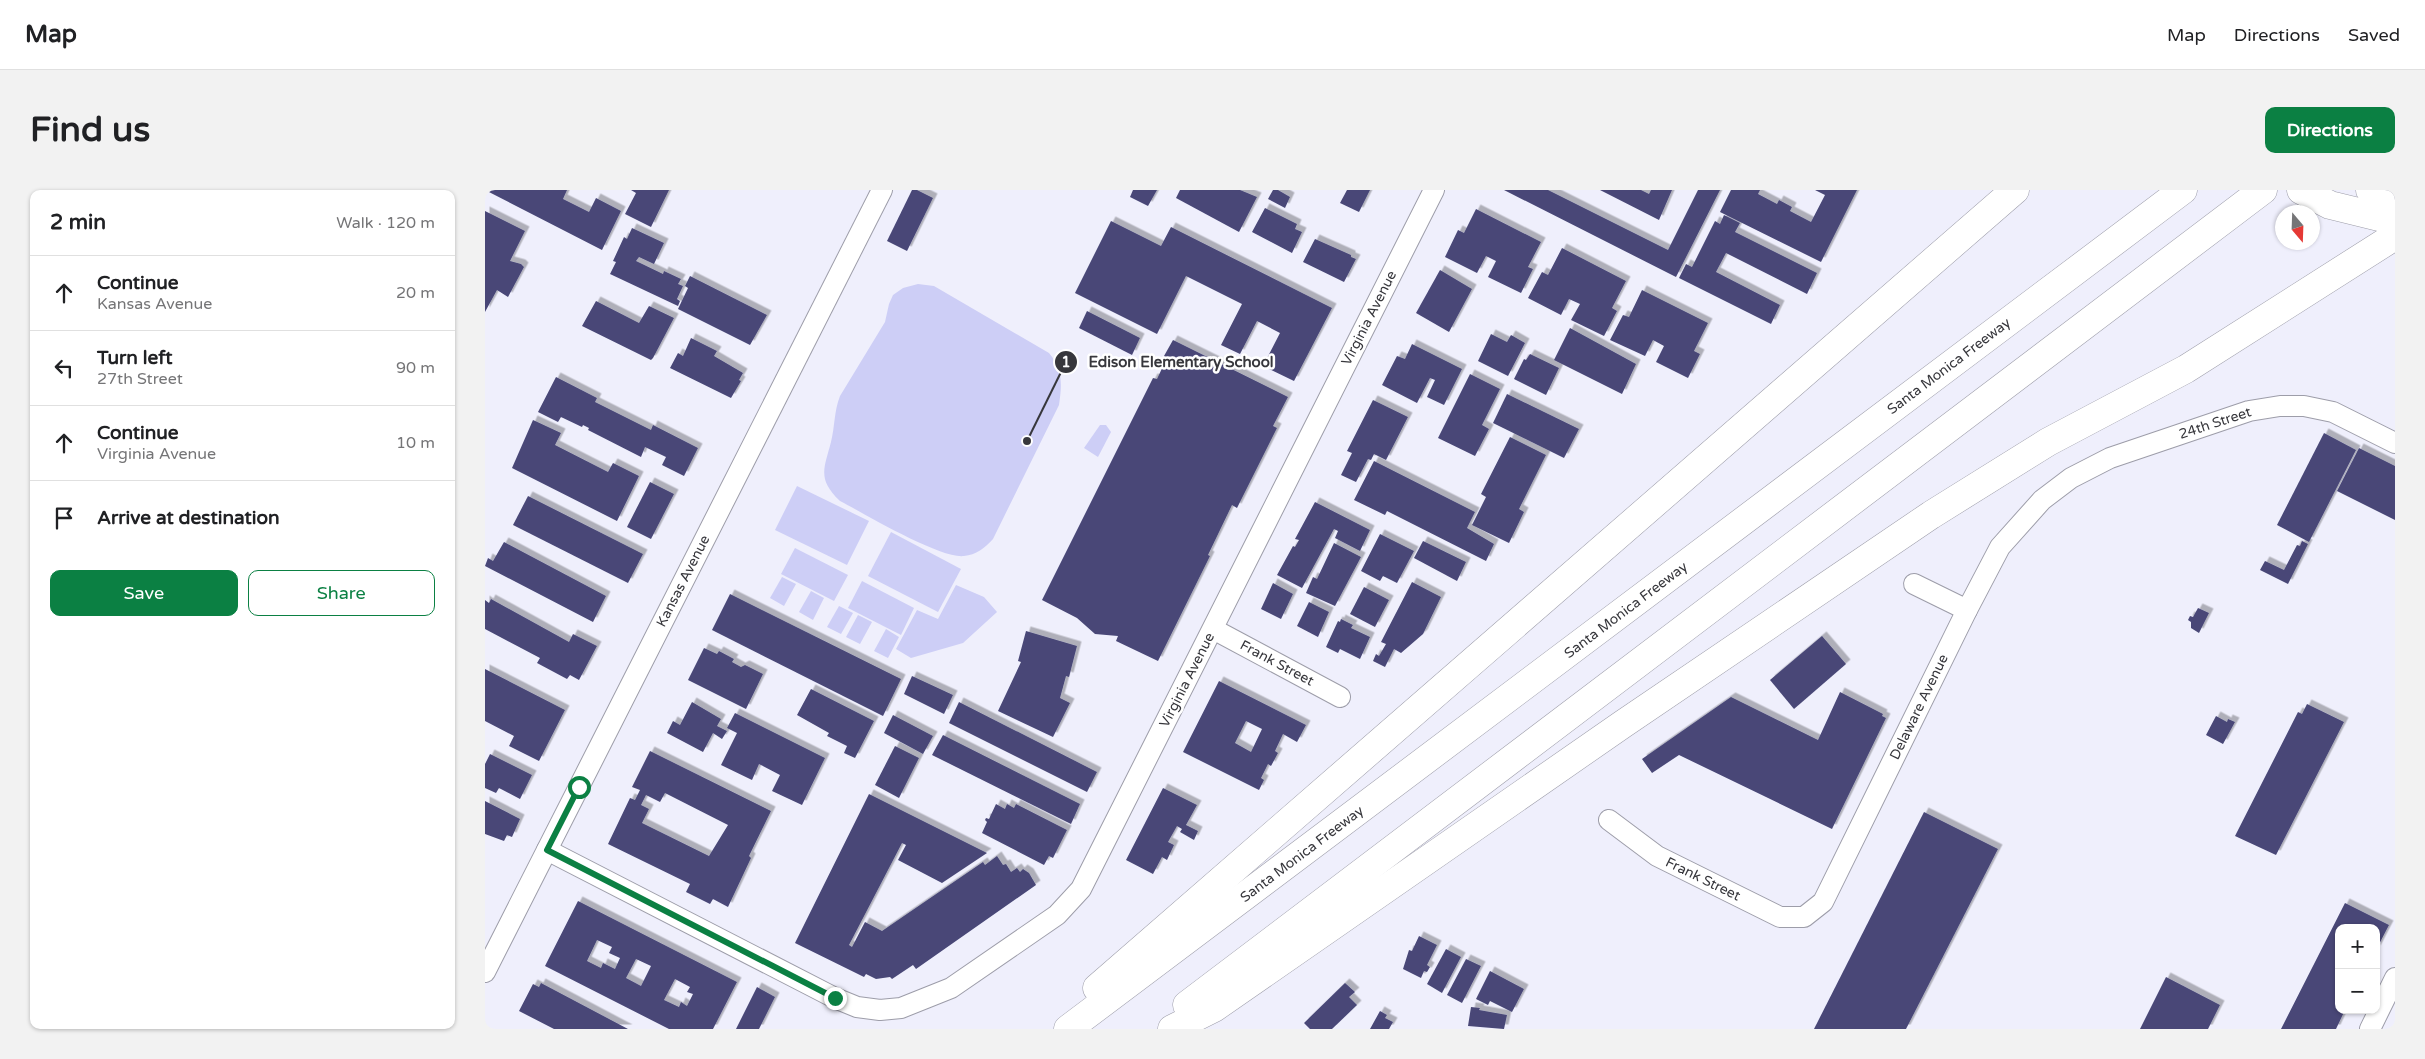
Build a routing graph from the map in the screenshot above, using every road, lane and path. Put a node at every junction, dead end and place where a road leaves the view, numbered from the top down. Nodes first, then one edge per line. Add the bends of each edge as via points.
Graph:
1 (882, 190) edge
2 (1434, 190) edge
3 (2015, 190) edge
4 (2183, 190) edge
5 (2263, 190) edge
6 (2301, 190) edge
7 (2370, 190) edge
8 (2395, 212) edge
9 (2395, 221) edge
10 (2395, 236) edge
11 (2395, 443) edge
12 (2041, 500) joint
13 (1914, 584) dead end
14 (1967, 610) junction
15 (1213, 629) junction
16 (1340, 697) dead end
17 (1609, 820) dead end
18 (547, 850) junction
19 (1804, 917) joint
20 (485, 972) edge
21 (2395, 978) edge
22 (1051, 1029) edge
23 (1068, 1029) edge
24 (1156, 1029) edge
25 (1172, 1029) edge
26 (2369, 1029) edge

1 - 18 street, Kansas Avenue
2 - 15 street, Virginia Avenue
3 - 22 main road
4 - 23 main road, Santa Monica Freeway
5 - 24 main road
6 - 9 main road via 2330,205
7 - 8 main road
10 - 25 main road via 2186,368 2048,442 1931,515 1214,1008
11 - 12 street, 24th Street via 2333,412 2304,406 2280,406 2249,411 2111,458 2071,478
12 - 14 street, Delaware Avenue via 2000,547
13 - 14 street
14 - 19 street, Delaware Avenue via 1823,902
15 - 16 street, Frank Street
15 - 18 street, Virginia Avenue via 1081,889 1057,915 951,988 901,1008 857,1007 810,986
17 - 19 street, Frank Street via 1657,856 1780,917
18 - 20 street, Kansas Avenue
21 - 26 street

